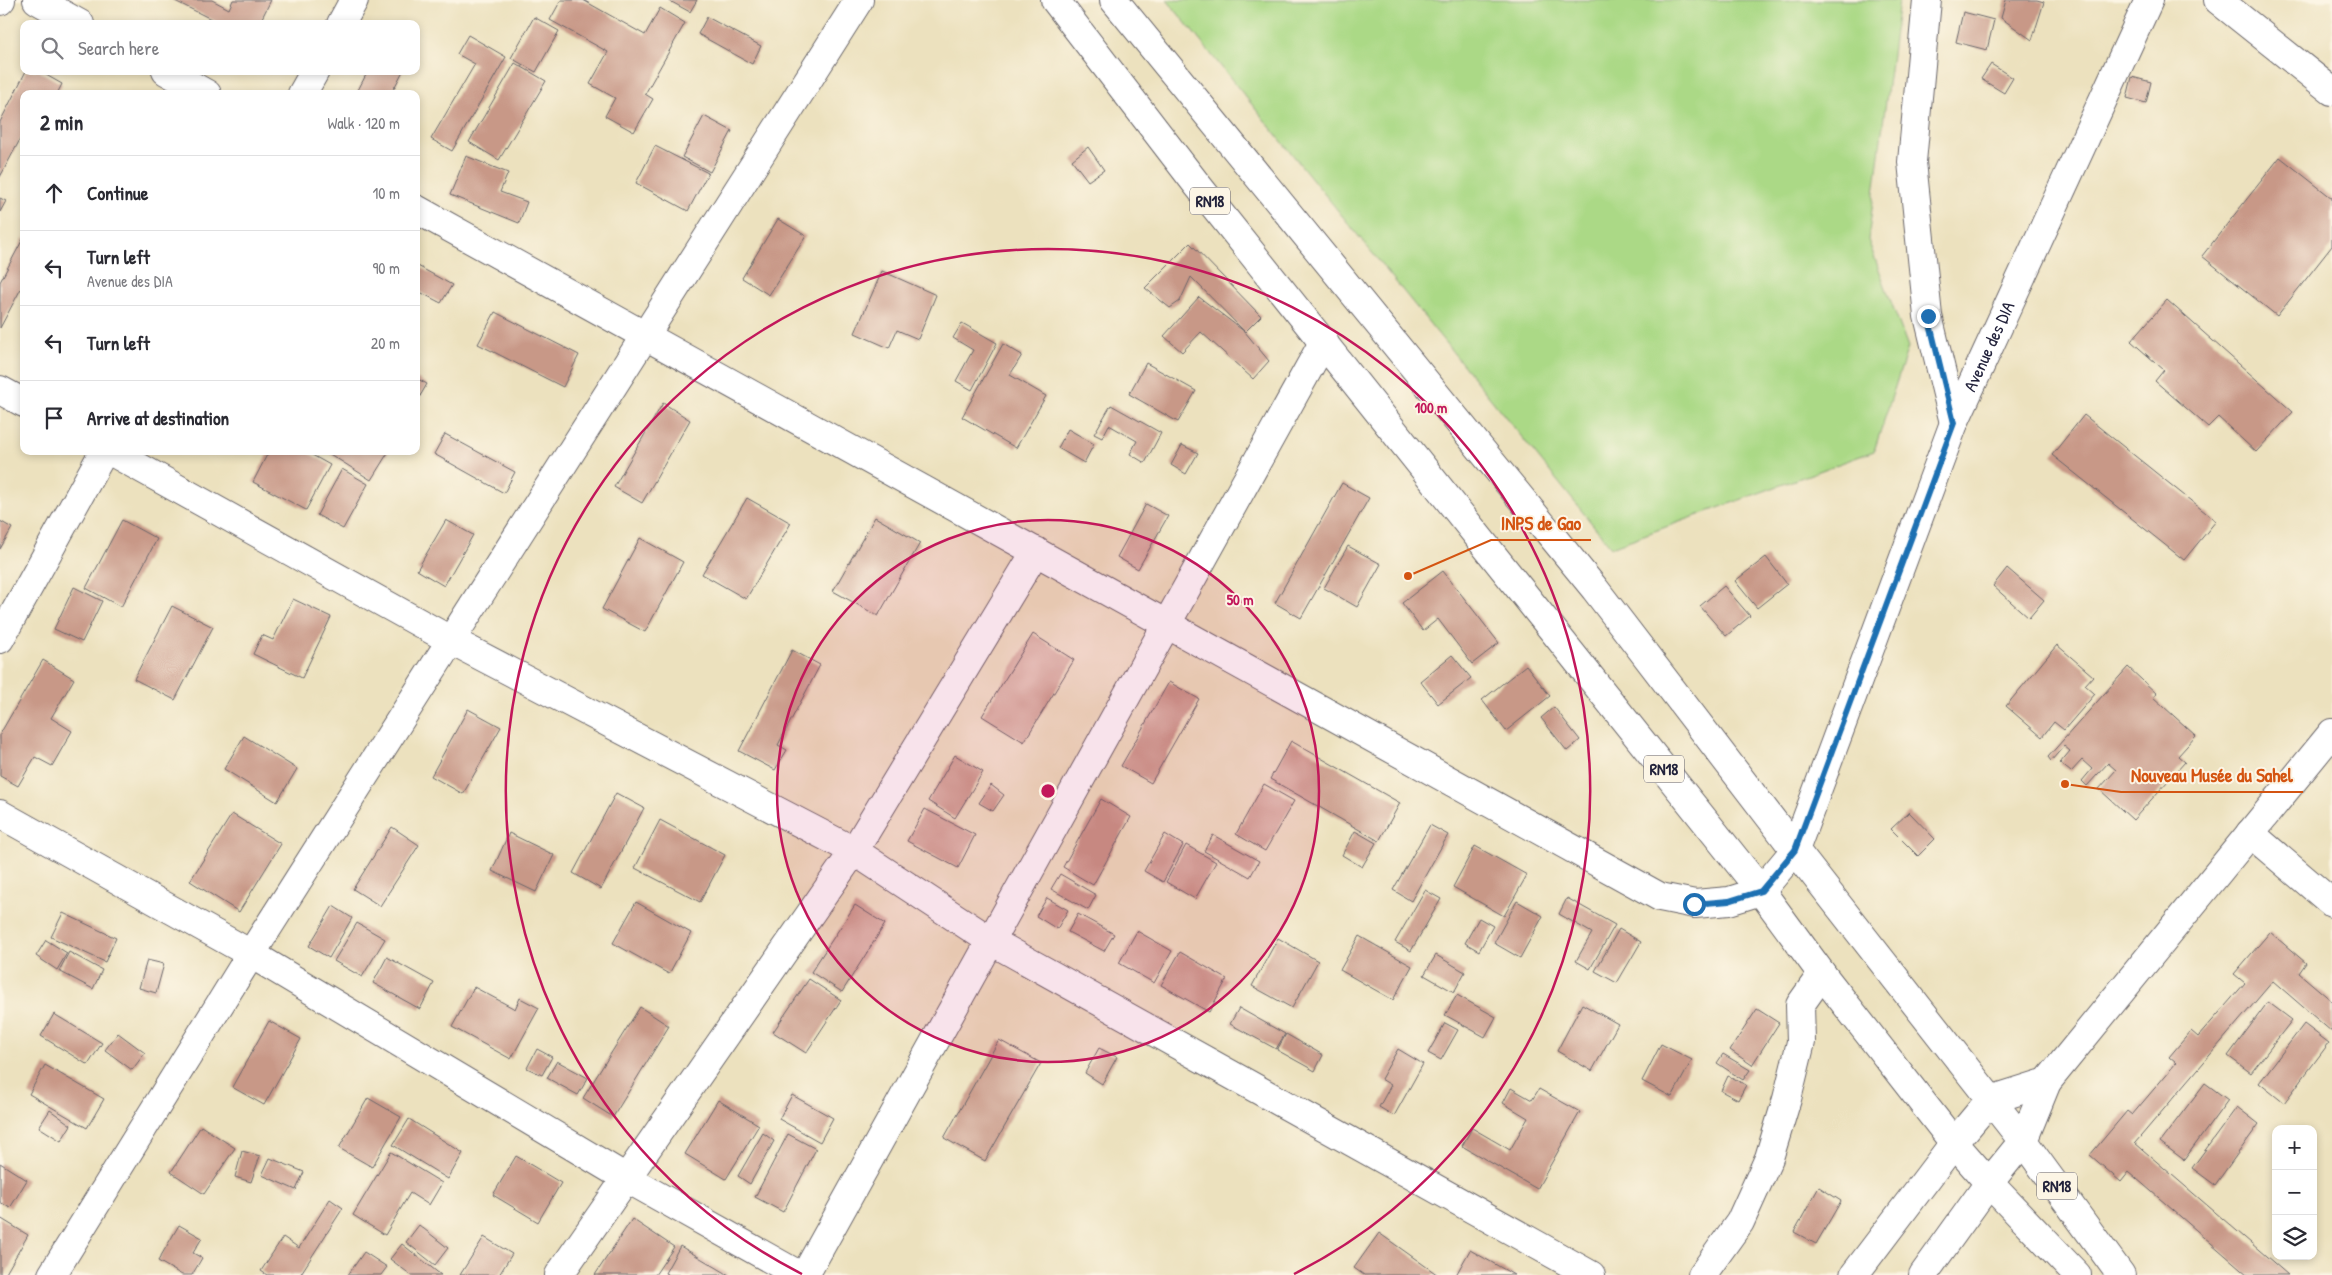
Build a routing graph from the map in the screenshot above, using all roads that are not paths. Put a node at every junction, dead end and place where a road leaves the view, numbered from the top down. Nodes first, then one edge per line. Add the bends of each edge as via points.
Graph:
1 (37, 0) edge
2 (354, 0) edge
3 (860, 0) edge
4 (1055, 0) edge
5 (1114, 0) edge
6 (1927, 0) edge
7 (2149, 0) edge
8 (2218, 0) edge
9 (73, 20) edge
10 (343, 20) edge
11 (173, 75) edge
12 (313, 75) edge
13 (200, 90) edge
14 (304, 90) edge
15 (2332, 91) edge
16 (420, 211) edge
17 (645, 335) junction
18 (1324, 341) junction
19 (0, 390) edge
20 (20, 401) edge
21 (1954, 423) junction
22 (102, 455) edge
23 (117, 455) edge
24 (1036, 551) junction
25 (1166, 623) junction
26 (0, 638) edge
27 (452, 641) junction
28 (2328, 746) edge
29 (0, 814) edge
30 (2250, 833) junction
31 (1795, 850) junction
32 (854, 851) junction
33 (1761, 891) junction
34 (2332, 903) edge
35 (991, 941) junction
36 (251, 954) junction
37 (1822, 974) junction
38 (2047, 1082) junction
39 (1990, 1100) junction
40 (2023, 1141) junction
41 (1954, 1143) junction
42 (626, 1178) junction
43 (1989, 1183) junction
44 (52, 1275) edge
45 (559, 1275) edge
46 (799, 1275) edge
47 (806, 1275) edge
48 (1591, 1275) edge
49 (1702, 1275) edge
50 (1854, 1275) edge
51 (1923, 1275) edge
52 (2077, 1275) edge
53 (2121, 1275) edge

1 - 9 street
2 - 10 street
3 - 17 street
4 - 18 street, RN18 via 1195,182
5 - 31 street, RN18 via 1595,589
6 - 21 street via 1912,162 1928,316
7 - 21 street, Avenue des DIA
8 - 15 street
11 - 13 street
12 - 14 street
16 - 17 street
17 - 24 street
17 - 27 street
18 - 25 street
18 - 33 street, RN18
19 - 20 street
21 - 31 street, Avenue des DIA
22 - 26 street
23 - 27 street
24 - 25 street
24 - 32 street
25 - 33 street via 1660,897 1694,904 1729,901
25 - 35 street
27 - 32 street
27 - 36 street
28 - 30 street
29 - 36 street
30 - 34 street
30 - 38 street
31 - 33 street, Avenue des DIA
31 - 39 street, RN18
32 - 35 street
32 - 42 street
33 - 37 street, RN18
35 - 47 street
35 - 48 street
36 - 42 street
36 - 44 street
37 - 41 street, RN18
37 - 49 street via 1800,1005 1801,1042 1769,1158 1740,1222
38 - 39 street
38 - 40 street
39 - 40 street, RN18
39 - 41 street
40 - 43 street
40 - 53 street, RN18
41 - 43 street, RN18
41 - 50 street
42 - 45 street
42 - 46 street
43 - 51 street
43 - 52 street, RN18

